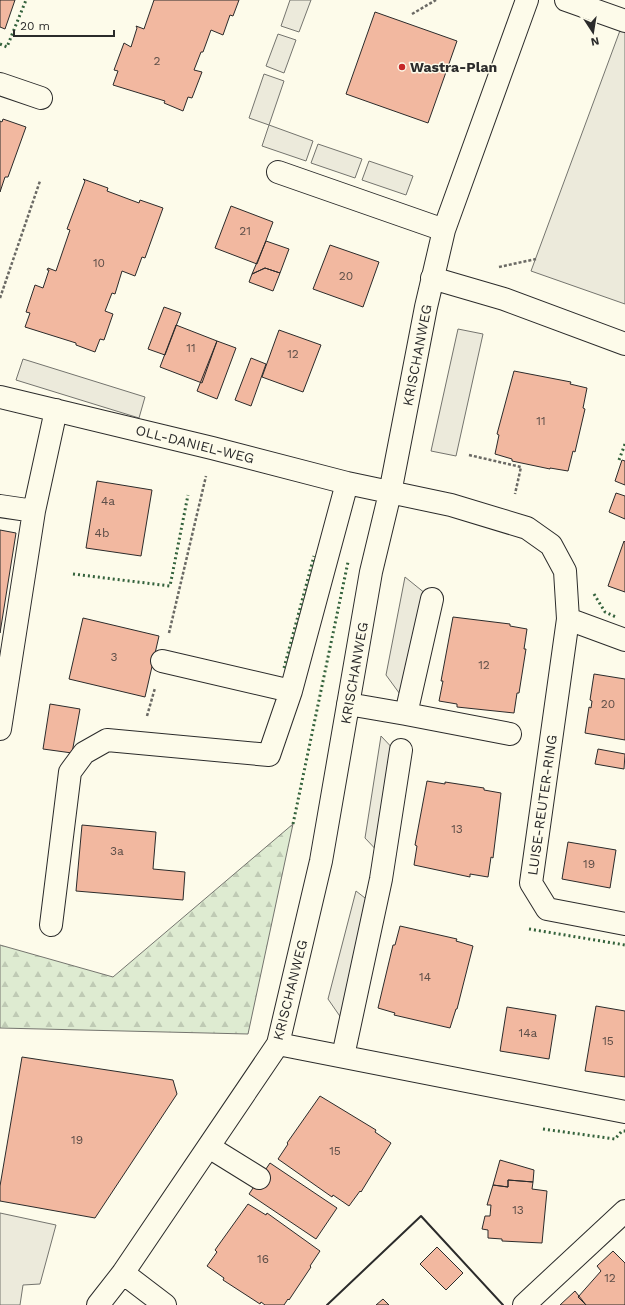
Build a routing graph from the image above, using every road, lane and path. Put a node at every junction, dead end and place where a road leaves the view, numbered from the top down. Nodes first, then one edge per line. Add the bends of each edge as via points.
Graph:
1 (436, 0) edge
2 (527, 0) edge
3 (566, 0) edge
4 (412, 14) dead end
5 (625, 21) edge
6 (0, 84) edge
7 (41, 98) dead end
8 (278, 172) dead end
9 (40, 181) dead end
10 (444, 230) junction
11 (432, 278) junction
12 (0, 298) edge
13 (625, 344) edge
14 (0, 397) edge
15 (56, 410) junction
16 (212, 448) junction
17 (469, 455) dead end
18 (347, 483) junction
19 (390, 492) junction
20 (0, 506) edge
21 (34, 511) junction
22 (509, 522) junction
23 (432, 599) dead end
24 (568, 619) junction
25 (625, 640) edge
26 (162, 661) junction
27 (291, 691) junction
28 (348, 704) junction
29 (406, 714) junction
30 (0, 730) edge
31 (510, 734) dead end
32 (140, 743) junction
33 (401, 750) dead end
34 (625, 924) edge
35 (51, 925) dead end
36 (278, 1044) junction
37 (343, 1056) junction
38 (625, 1112) edge
39 (209, 1147) junction
40 (259, 1178) dead end
41 (625, 1211) edge
42 (123, 1273) junction
43 (98, 1305) edge
44 (165, 1305) edge
45 (524, 1305) edge

1 - 4 path
2 - 10 street, KRISCHANWEG
3 - 5 street
6 - 7 street
8 - 10 street
9 - 12 path
10 - 11 street, KRISCHANWEG
11 - 13 street via 504,300
11 - 19 street, KRISCHANWEG
14 - 15 street, OLL-DANIEL-WEG
15 - 16 street, OLL-DANIEL-WEG
15 - 21 street
16 - 18 street, OLL-DANIEL-WEG
16 - 26 path
17 - 22 path via 521,467
18 - 19 street, OLL-DANIEL-WEG
18 - 27 street
19 - 22 street, LUISE-REUTER-RING via 452,505
19 - 28 street, KRISCHANWEG via 372,572
20 - 21 street
21 - 30 street
22 - 24 street, LUISE-REUTER-RING via 527,528 551,544 566,571
23 - 29 street
24 - 25 street
24 - 34 street, LUISE-REUTER-RING via 531,883 547,909
26 - 27 street
26 - 32 path
27 - 32 street via 269,755
28 - 29 street
28 - 36 street, KRISCHANWEG via 320,861
29 - 31 street
32 - 35 street via 107,740 84,753 70,772
33 - 37 street via 381,879
36 - 37 street
36 - 39 street, KRISCHANWEG
37 - 38 street
39 - 40 street
39 - 42 street, KRISCHANWEG
41 - 45 street
42 - 43 street, KRISCHANWEG
42 - 44 street

